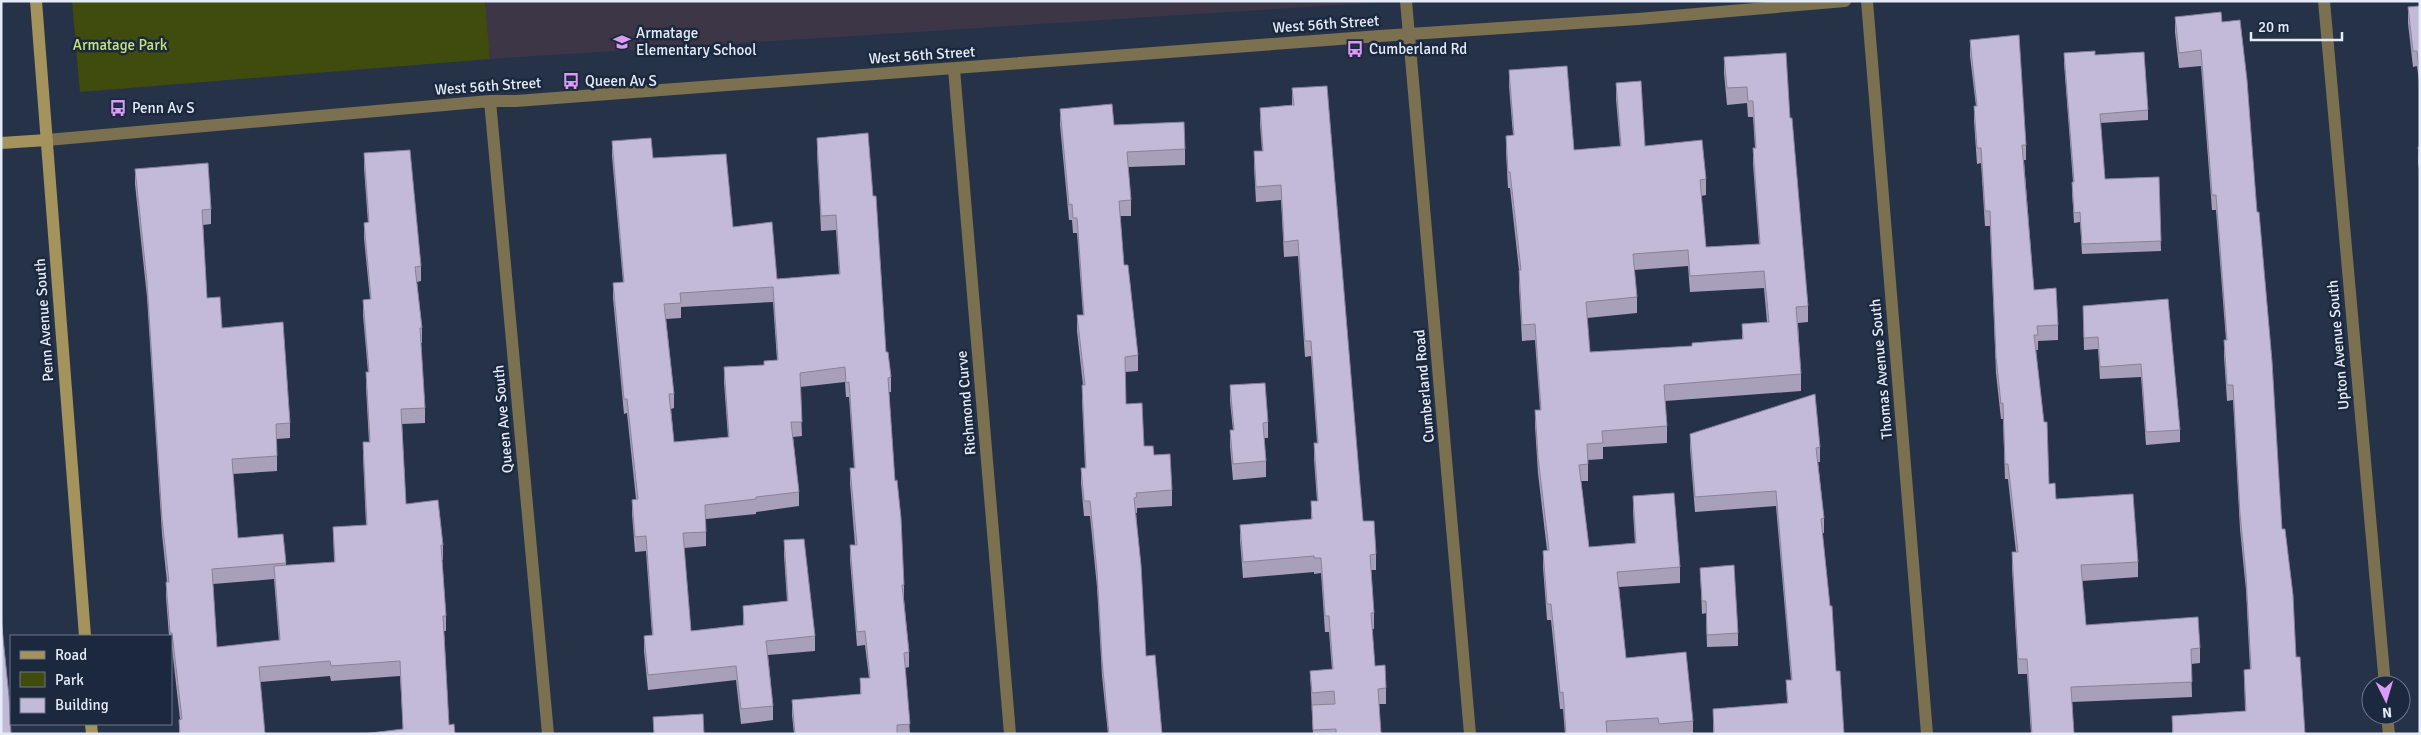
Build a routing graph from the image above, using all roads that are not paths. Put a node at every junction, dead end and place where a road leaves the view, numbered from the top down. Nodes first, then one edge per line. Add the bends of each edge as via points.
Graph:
1 (36, 1) edge
2 (1406, 1) edge
3 (1845, 1) edge
4 (1867, 1) edge
5 (2324, 1) edge
6 (1410, 34) junction
7 (954, 69) junction
8 (490, 101) junction
9 (47, 140) junction
10 (1, 143) edge
11 (85, 635) edge
12 (2384, 675) edge
13 (548, 734) edge
14 (1010, 734) edge
15 (1470, 734) edge
16 (1927, 734) edge

1 - 9 main road, Penn Avenue South
2 - 6 street, Cumberland Road
3 - 6 street, West 56th Street
4 - 16 street, Thomas Avenue South
5 - 12 street, Upton Avenue South
6 - 7 street, West 56th Street
6 - 15 street, Cumberland Road
7 - 8 street, West 56th Street via 516,102
7 - 14 street, Richmond Curve
8 - 9 street, West 56th Street
8 - 13 street, Queen Ave South
9 - 10 main road, West 56th Street
9 - 11 main road, Penn Avenue South

